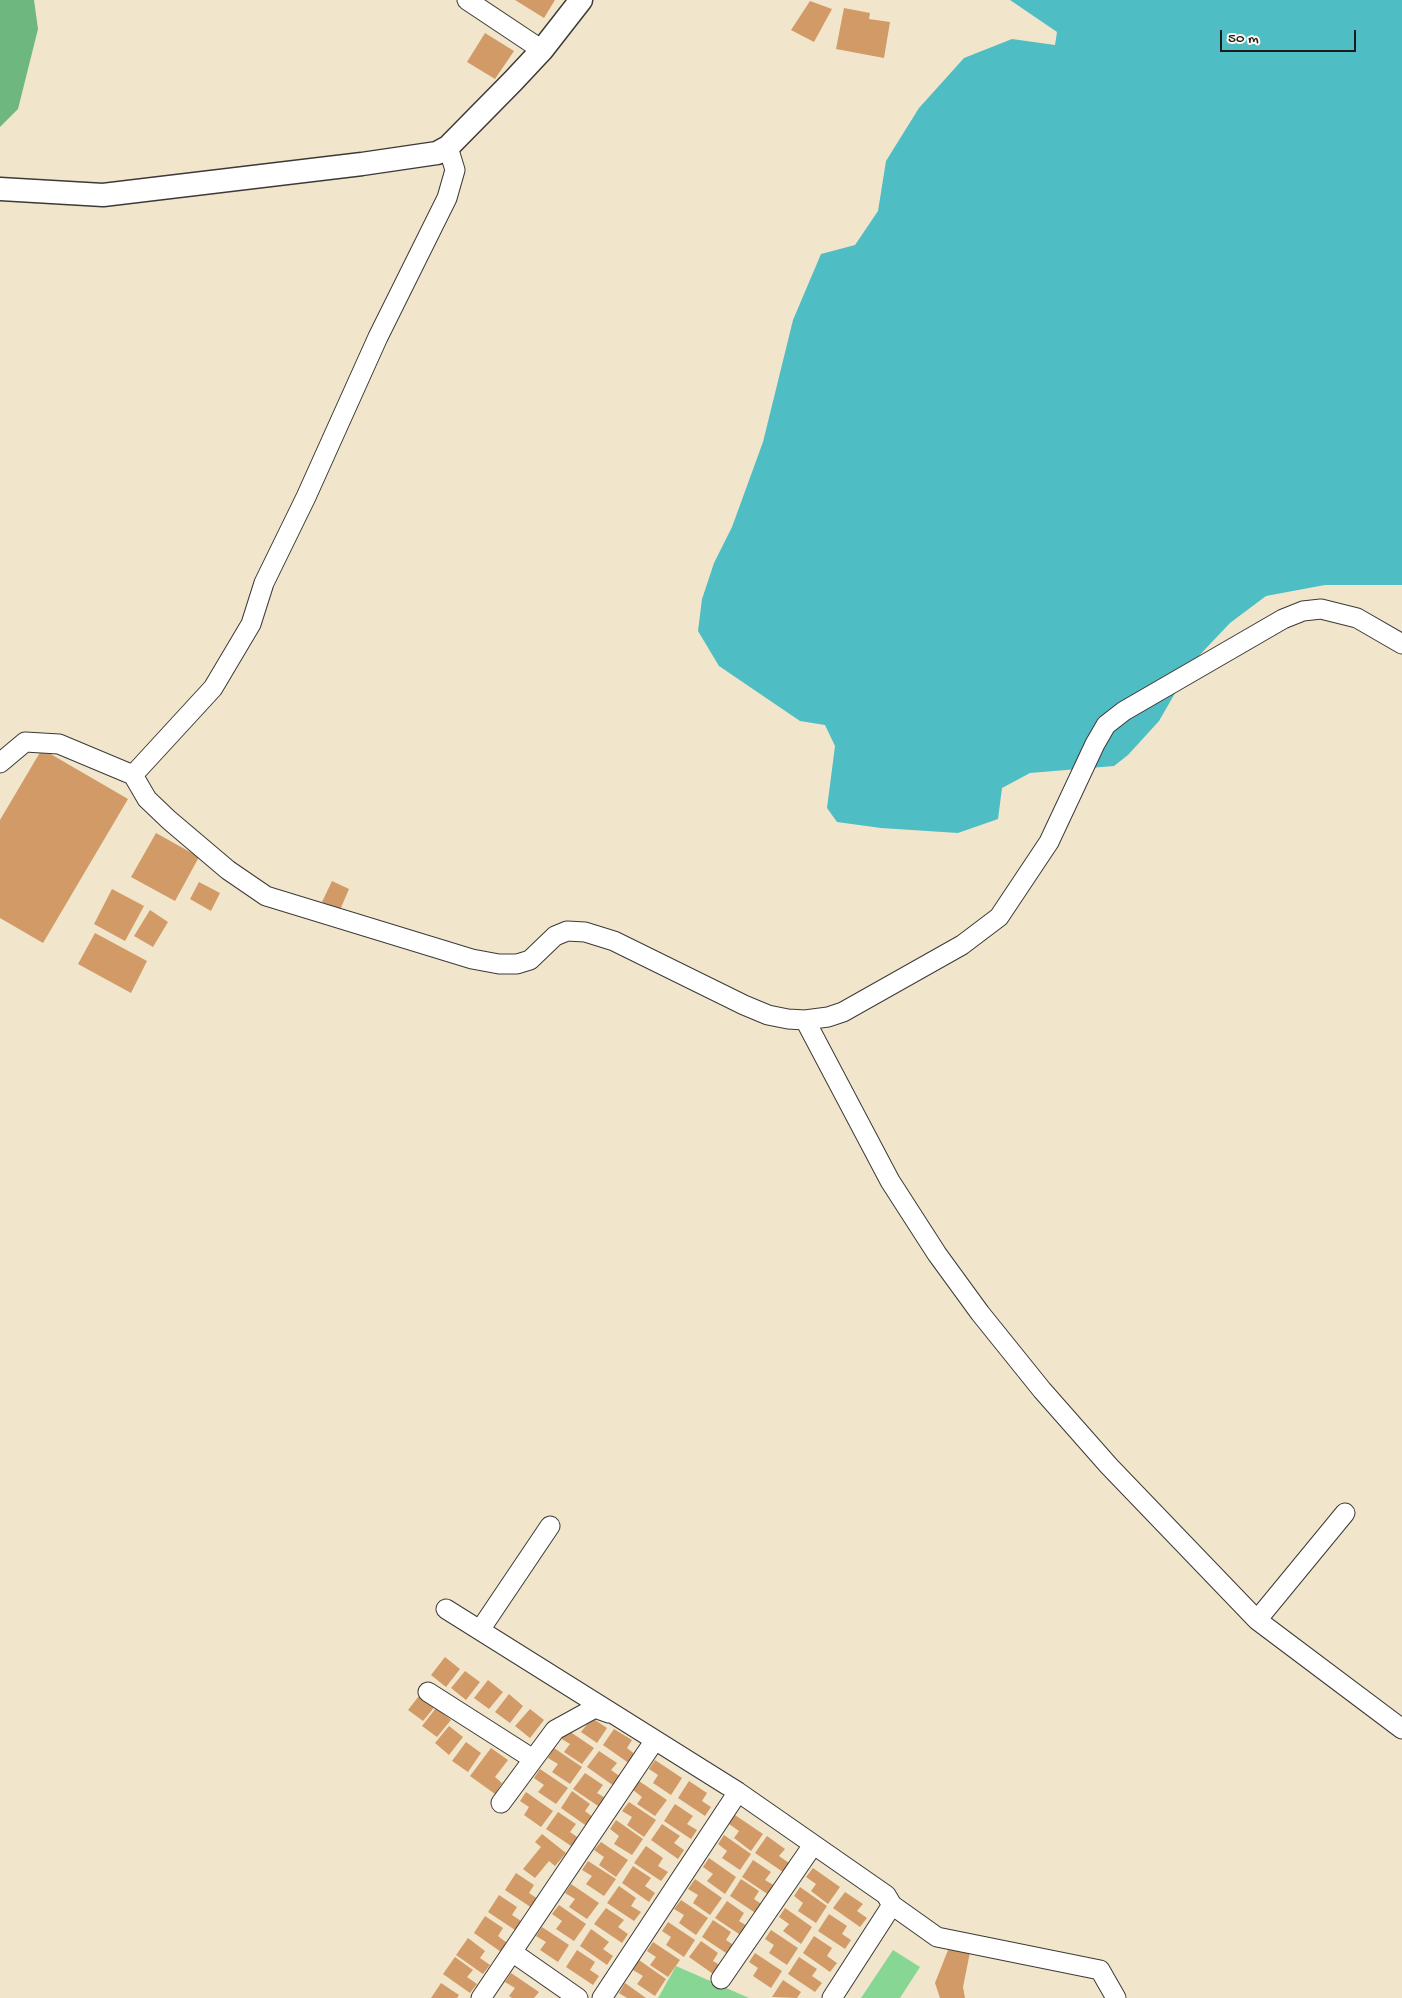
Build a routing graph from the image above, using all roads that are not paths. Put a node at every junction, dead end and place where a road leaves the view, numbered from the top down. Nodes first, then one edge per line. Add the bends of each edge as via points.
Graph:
1 (466, 0) edge
2 (581, 0) edge
3 (542, 50) junction
4 (448, 147) junction
5 (0, 188) edge
6 (1402, 644) edge
7 (0, 763) edge
8 (133, 775) junction
9 (805, 1020) junction
10 (1345, 1513) dead end
11 (550, 1526) dead end
12 (446, 1609) dead end
13 (1257, 1620) junction
14 (480, 1630) junction
15 (428, 1692) dead end
16 (621, 1718) junction
17 (1402, 1729) edge
18 (656, 1740) junction
19 (533, 1760) junction
20 (738, 1792) junction
21 (501, 1803) dead end
22 (813, 1845) junction
23 (892, 1905) junction
24 (512, 1952) junction
25 (721, 1979) dead end
26 (481, 1998) edge
27 (578, 1998) edge
28 (602, 1998) edge
29 (832, 1998) edge
30 (1116, 1998) edge

1 - 3 street
2 - 3 street
3 - 4 street
4 - 5 street via 437,152 362,164 103,195
4 - 8 street via 455,170 447,198 378,337 264,583 252,624 213,688
6 - 9 street via 1357,618 1321,609 1303,611 1283,619 1124,711 1106,725 1049,842 999,917 962,945 843,1012
7 - 8 street via 24,742 59,744
8 - 9 street via 147,799 169,820 228,870 266,896 472,959 499,964 530,960 554,936 568,931 585,932 614,941 768,1015
9 - 13 street via 890,1181 980,1313 1109,1466
10 - 13 street
11 - 14 street
12 - 14 street
13 - 17 street
14 - 16 street
15 - 19 street
16 - 18 street
16 - 19 street via 595,1708 555,1730
18 - 20 street
18 - 24 street
19 - 21 street
20 - 22 street
20 - 28 street
22 - 23 street via 886,1895
22 - 25 street
23 - 29 street
23 - 30 street via 937,1937 1100,1970
24 - 26 street
24 - 27 street

